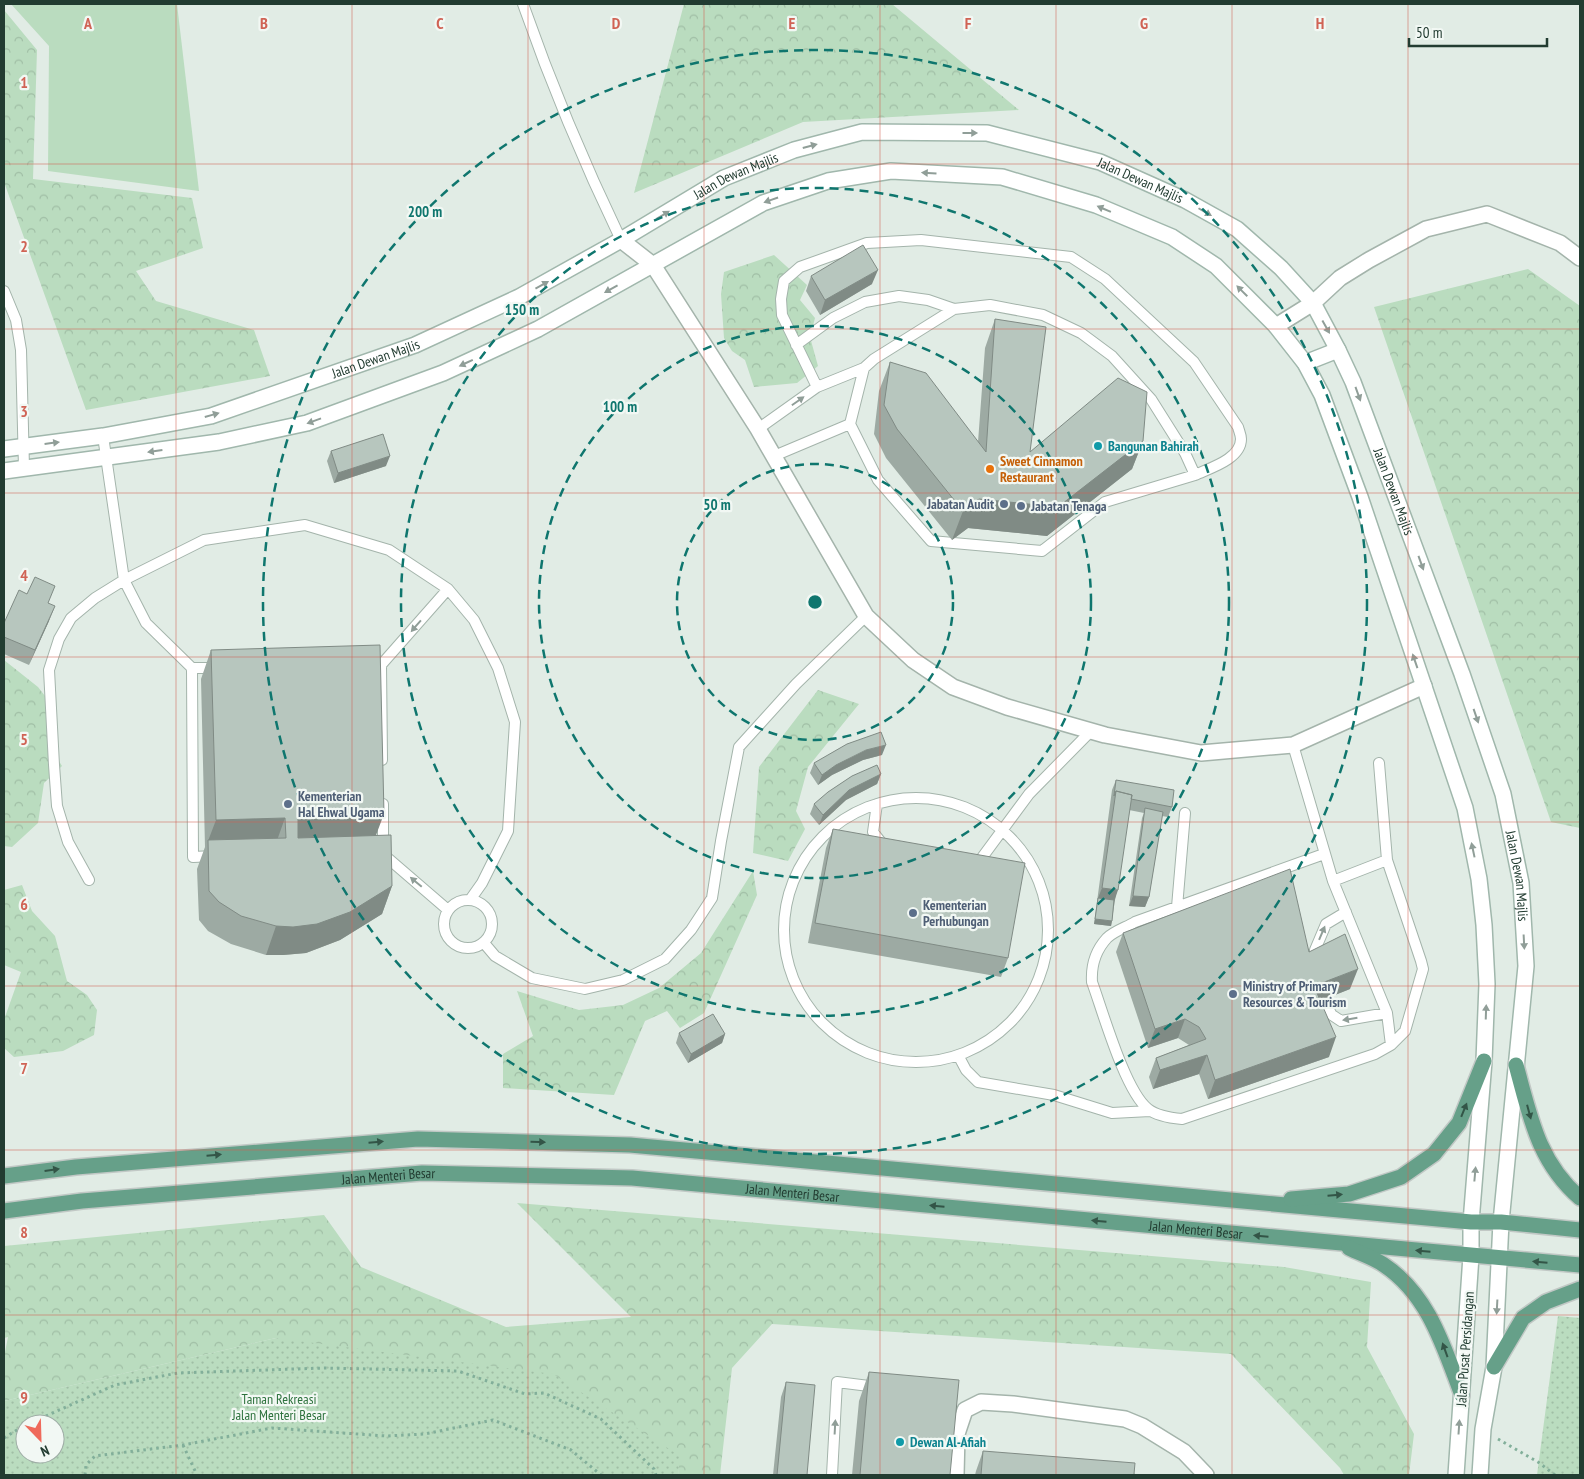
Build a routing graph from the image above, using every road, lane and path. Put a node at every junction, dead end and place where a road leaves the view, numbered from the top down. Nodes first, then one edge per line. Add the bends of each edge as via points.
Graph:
1 (523, 4) edge
2 (621, 240) junction
3 (1580, 258) edge
4 (653, 265) junction
5 (4, 291) edge
6 (1313, 303) junction
7 (954, 309) junction
8 (1276, 326) junction
9 (796, 344) junction
10 (1338, 350) junction
11 (1305, 363) junction
12 (864, 368) junction
13 (817, 388) junction
14 (850, 424) junction
15 (758, 429) junction
16 (103, 436) junction
17 (24, 446) junction
18 (4, 449) edge
19 (774, 456) junction
20 (106, 458) junction
21 (24, 468) junction
22 (4, 471) edge
23 (1195, 475) junction
24 (124, 580) junction
25 (448, 589) junction
26 (866, 616) junction
27 (381, 665) junction
28 (361, 666) edge
29 (232, 667) edge
30 (192, 668) junction
31 (1424, 686) junction
32 (1091, 731) junction
33 (1293, 745) junction
34 (1379, 763) dead end
35 (382, 775) edge
36 (382, 794) edge
37 (877, 804) junction
38 (1185, 813) dead end
39 (1004, 829) junction
40 (894, 848) edge
41 (1324, 854) junction
42 (222, 856) edge
43 (1387, 860) junction
44 (969, 862) edge
45 (89, 880) dead end
46 (1333, 881) junction
47 (470, 900) junction
48 (1177, 907) junction
49 (448, 910) junction
50 (1346, 912) junction
51 (484, 943) junction
52 (1314, 965) edge
53 (1323, 1000) edge
54 (1387, 1013) junction
55 (1391, 1044) junction
56 (958, 1055) junction
57 (1484, 1061) junction
58 (1516, 1065) junction
59 (1150, 1111) junction
60 (4, 1176) edge
61 (1580, 1198) edge
62 (1252, 1202) junction
63 (4, 1211) edge
64 (1471, 1222) junction
65 (1501, 1222) junction
66 (1580, 1230) edge
67 (1338, 1243) junction
68 (1471, 1256) junction
69 (1500, 1258) junction
70 (1580, 1265) edge
71 (1580, 1289) edge
72 (1494, 1367) junction
73 (886, 1388) edge
74 (1462, 1396) junction
75 (50, 1414) edge
76 (1482, 1429) junction
77 (15, 1432) edge
78 (4, 1438) edge
79 (183, 1445) junction
80 (85, 1475) edge
81 (197, 1475) edge
82 (601, 1475) edge
83 (656, 1475) edge
84 (832, 1475) edge
85 (956, 1475) edge
86 (1206, 1475) edge
87 (1456, 1475) edge
88 (1480, 1475) edge
89 (1555, 1475) edge

1 - 2 lane via 592,180
2 - 4 street
2 -> 6 street, Jalan Dewan Majlis via 724,178 794,150 862,132 987,133 1100,162 1185,200 1237,229 1281,268
16 -> 2 street, Jalan Dewan Majlis via 211,416 415,345 519,297
3 - 6 street via 1560,243 1487,214 1426,229 1347,274
8 -> 4 street via 1216,266 1172,238 1096,205 1002,177 892,171 828,181 763,203
4 - 15 street
4 -> 20 street via 538,330 443,373 307,424 220,442
5 - 17 lane via 16,320 21,350
6 - 8 street
6 -> 10 street, Jalan Dewan Majlis
7 - 9 lane via 928,300 899,296 866,302 833,318
7 - 12 lane via 920,328
7 - 23 lane via 990,305 1043,315 1081,334 1112,356 1151,398
8 - 11 street
9 - 13 lane
9 - 23 lane via 782,315 784,280 800,267 867,243 921,240 1071,257 1105,279 1194,362 1238,427 1241,439 1231,457
10 - 11 street
10 -> 58 street, Jalan Dewan Majlis via 1452,646 1503,794 1521,883 1526,966
31 -> 11 street via 1357,488 1322,395
12 - 13 lane
12 - 14 lane
15 -> 13 lane
14 - 19 lane
14 - 23 lane via 878,480 931,541 1042,551 1105,502
15 - 19 street
17 -> 16 street, Jalan Dewan Majlis
16 - 20 lane
17 - 18 street, Jalan Dewan Majlis
17 - 21 lane
19 - 26 street
20 - 21 street
20 - 24 lane
21 - 22 street
24 - 25 lane via 204,540 305,525 389,550
24 - 30 lane via 146,623
24 - 45 lane via 71,618 59,639 49,670 57,806 68,842
25 -> 27 lane
25 - 47 lane via 474,620 498,668 515,722 508,831
26 - 32 street via 913,660 953,687 1007,708
26 - 51 lane via 796,684 738,747 712,898 691,930 665,959 623,980 585,989 532,978 495,956
27 - 28 lane
27 - 35 lane
29 - 30 lane
30 - 42 lane via 193,857
31 - 33 street
57 -> 31 street via 1487,984 1479,879 1465,808
32 - 33 street via 1201,753
32 - 39 lane via 1029,794
33 - 41 lane
34 - 43 lane
49 -> 36 lane via 378,854
37 - 39 lane via 902,798 939,798 973,809
37 - 40 lane via 873,832 884,846
37 - 56 lane via 835,824 810,850 792,882 784,917 785,953 796,988 816,1018 844,1041 876,1056 912,1062
38 - 48 lane
39 - 44 lane via 978,863
39 - 56 lane via 1028,856 1043,888 1050,924 1046,960 1033,994 1011,1023 982,1045
41 - 46 lane
41 - 48 lane
43 - 46 lane
43 - 55 lane via 1423,969 1405,1031
46 - 50 lane
47 - 49 lane via 454,904
47 - 51 lane via 479,902 491,917 490,936
48 - 59 lane via 1135,922 1108,938 1092,967 1092,982 1127,1078 1138,1099
49 - 51 lane via 443,927 451,942 467,949
52 -> 50 lane via 1315,950 1326,924
50 - 54 lane
54 -> 53 lane via 1341,1021 1332,1015
54 - 55 lane
55 - 59 lane via 1375,1054 1182,1119
56 - 59 lane via 978,1082 1054,1095 1112,1113
62 -> 57 main road via 1349,1194 1401,1177 1434,1154 1459,1123
64 -> 57 street
58 -> 61 main road via 1532,1124 1547,1160 1565,1186
58 - 65 street, Jalan Dewan Majlis
60 -> 62 main road via 76,1166 418,1139 630,1145
62 - 64 main road
67 -> 63 main road, Jalan Menteri Besar via 622,1177 422,1173 82,1201
64 - 65 main road
64 - 68 street, Jalan Pusat Persidangan
65 - 66 main road
65 - 69 street, Jalan Dewan Majlis
68 -> 67 main road, Jalan Menteri Besar
74 -> 67 main road via 1439,1336 1421,1301 1401,1278 1383,1264
68 - 69 main road, Jalan Menteri Besar
68 - 74 street, Jalan Pusat Persidangan
70 -> 69 main road, Jalan Menteri Besar
69 -> 72 street, Jalan Pusat Persidangan
71 - 72 main road via 1546,1302 1523,1318
72 - 76 street, Jalan Pusat Persidangan
84 -> 73 lane via 837,1382
87 -> 74 street, Jalan Pusat Persidangan
75 - 83 path via 115,1385 178,1373 324,1368 458,1371 525,1394 544,1392 601,1419 654,1469
76 - 88 street, Jalan Pusat Persidangan
76 - 89 path
77 - 78 path
79 - 80 path via 95,1456 86,1465
79 - 81 path
79 - 82 path via 272,1428 386,1436 425,1434 493,1420 571,1450
85 - 86 street via 957,1434 962,1408 981,1402 1125,1419 1184,1452

